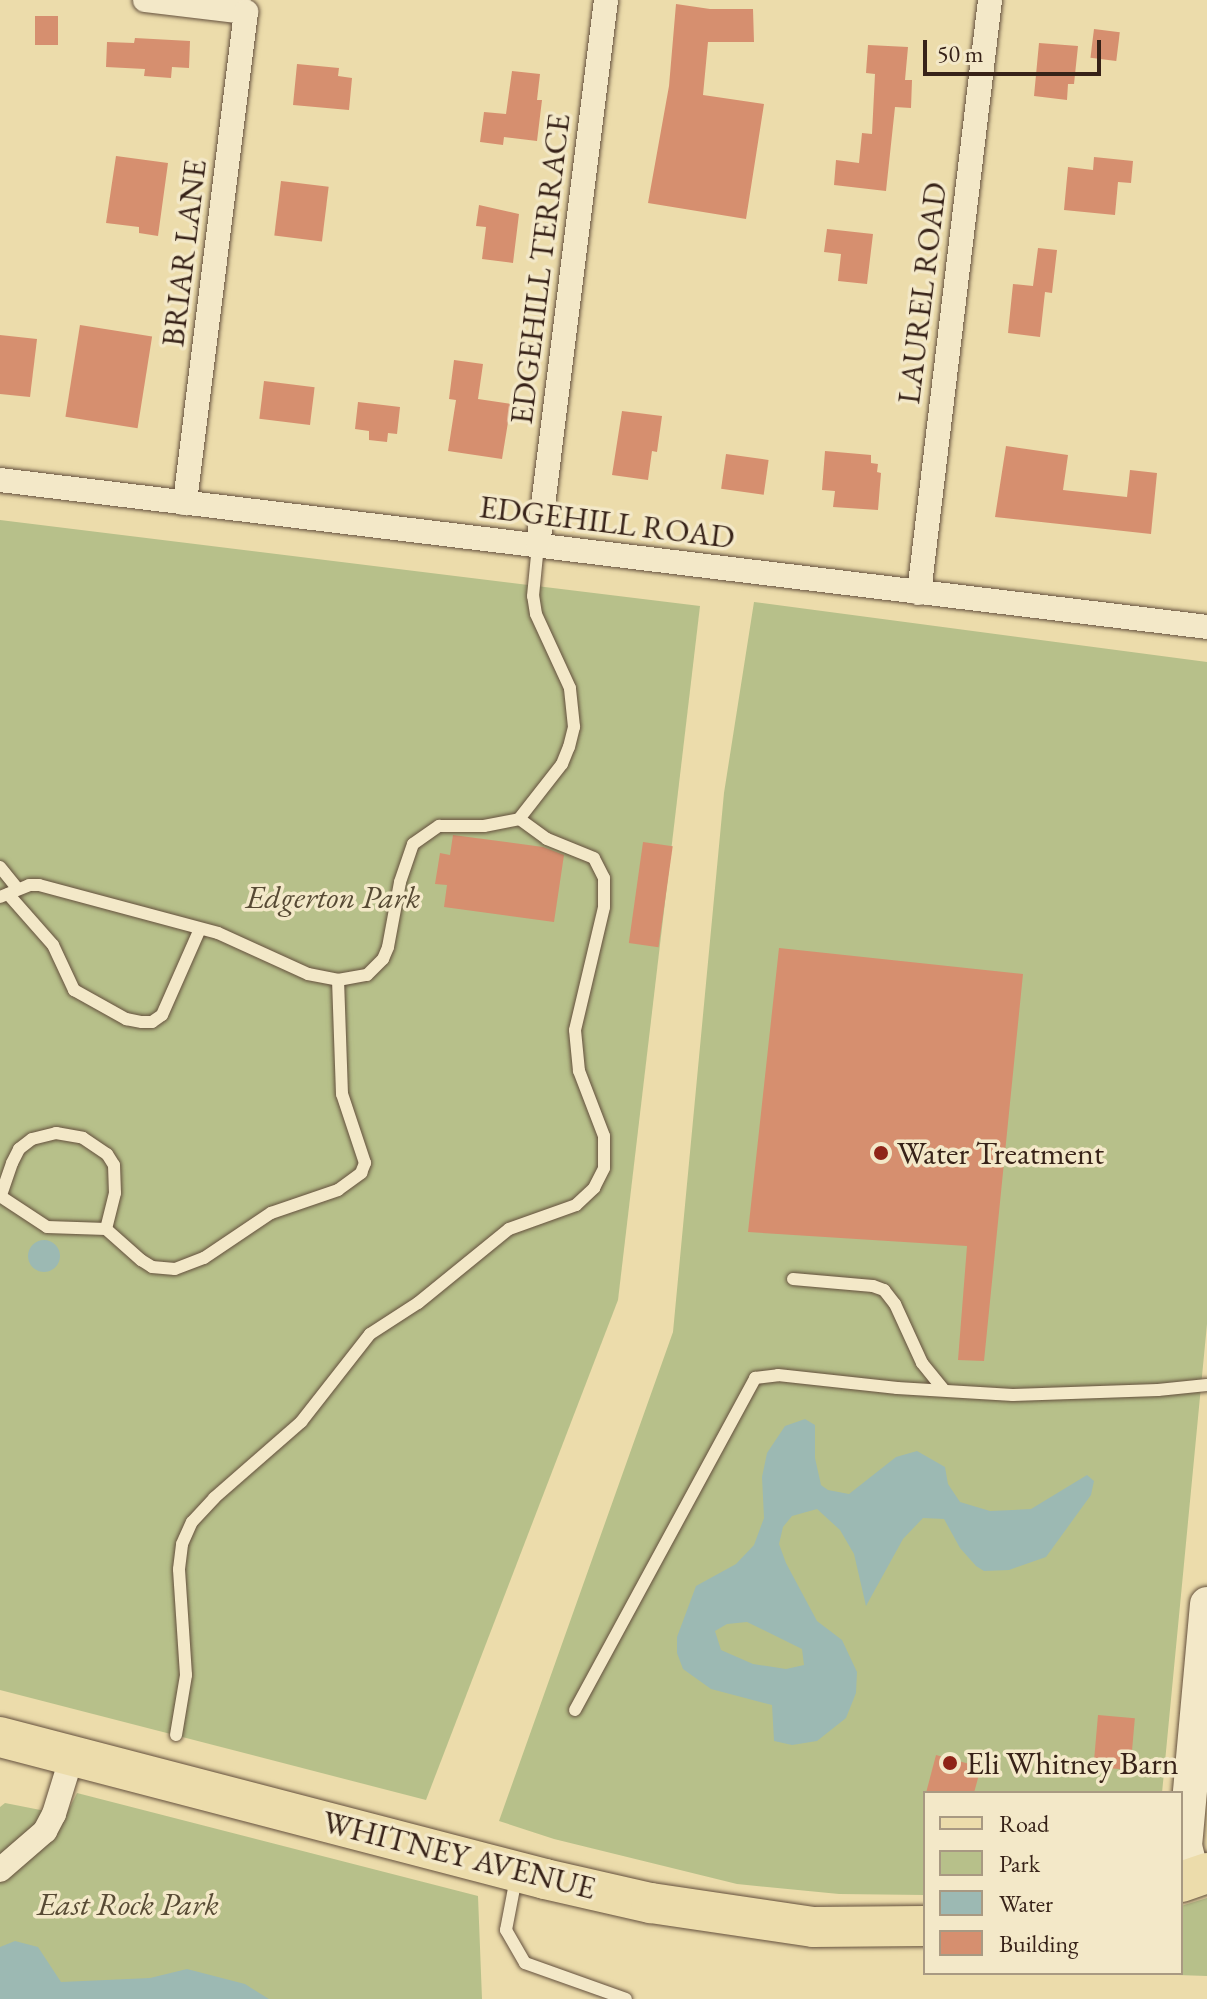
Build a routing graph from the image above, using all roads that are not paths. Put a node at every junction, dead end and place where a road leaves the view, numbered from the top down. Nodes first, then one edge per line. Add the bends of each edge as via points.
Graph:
1 (145, 0) edge
2 (606, 0) edge
3 (990, 0) edge
4 (0, 480) edge
5 (185, 503) junction
6 (538, 545) junction
7 (919, 593) junction
8 (1207, 627) edge
9 (519, 819) junction
10 (0, 867) edge
11 (9, 893) edge
12 (200, 929) junction
13 (338, 980) junction
14 (1, 1196) edge
15 (106, 1229) junction
16 (793, 1279) dead end
17 (1207, 1385) edge
18 (943, 1389) junction
19 (1207, 1604) edge
20 (575, 1710) dead end
21 (176, 1735) dead end
22 (0, 1737) edge
23 (72, 1756) junction
24 (0, 1870) edge
25 (517, 1871) junction
26 (1194, 1878) edge
27 (923, 1926) edge
28 (626, 1999) edge

1 - 5 street, BRIAR LANE via 246,12
2 - 6 street, EDGEHILL TERRACE
3 - 7 street, LAUREL ROAD
4 - 5 street, EDGEHILL ROAD
5 - 6 street, EDGEHILL ROAD
6 - 7 street, EDGEHILL ROAD
6 - 9 lane via 536,614 563,667 574,727 562,764
7 - 8 street, EDGEHILL ROAD
9 - 13 lane via 439,826 424,833 405,862 383,959 367,975
9 - 21 lane via 539,834 594,858 604,878 604,907 575,1030 579,1071 604,1136 604,1168 594,1188 576,1205 509,1229 418,1303 370,1334 301,1422 192,1522 179,1569 186,1675
10 - 11 lane
11 - 12 lane via 39,885
11 - 12 lane via 48,938 74,990 126,1019 152,1022 169,1003
12 - 13 lane via 308,974
13 - 15 lane via 342,1094 364,1153 361,1173 338,1190 271,1213 204,1258 175,1269 152,1267
14 - 15 lane via 47,1227
14 - 15 lane via 19,1149 32,1139 56,1133 83,1138 114,1165 115,1193
16 - 18 lane via 884,1290 922,1363
17 - 18 lane via 1013,1395
18 - 20 lane via 778,1375 755,1378
19 - 26 main road via 1185,1846
22 - 23 main road, WHITNEY AVENUE
23 - 24 street via 45,1831
23 - 25 main road, WHITNEY AVENUE
25 - 27 main road, WHITNEY AVENUE via 739,1918 813,1927
25 - 28 lane via 506,1930 525,1963

